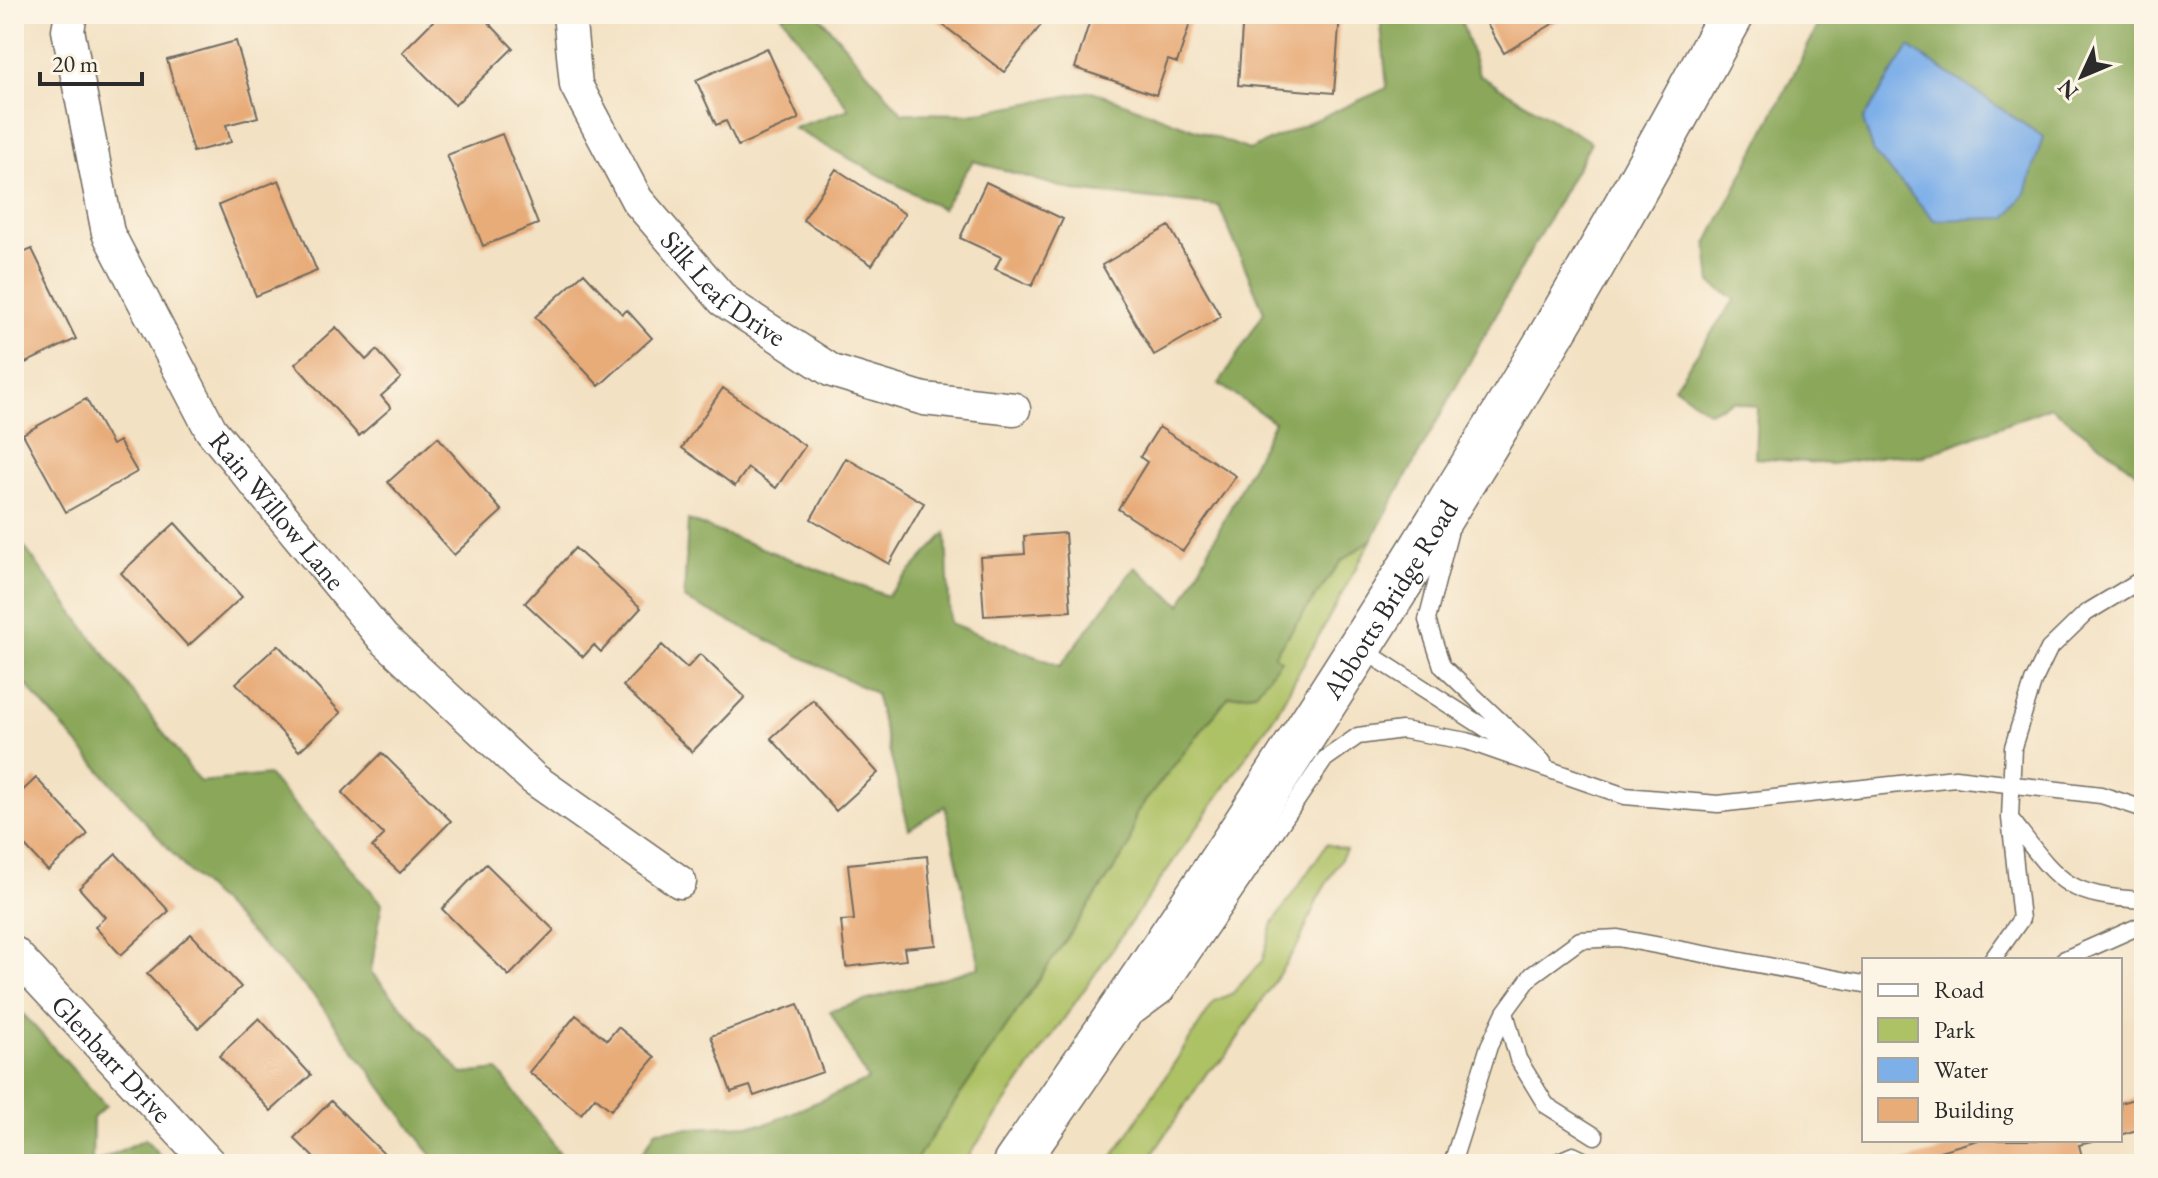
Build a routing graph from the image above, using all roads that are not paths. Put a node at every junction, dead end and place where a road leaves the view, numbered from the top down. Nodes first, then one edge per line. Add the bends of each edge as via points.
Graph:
1 (71, 14) edge
2 (569, 14) edge
3 (1732, 14) edge
4 (1014, 409) dead end
5 (1463, 480) junction
6 (2144, 578) edge
7 (1361, 648) junction
8 (1550, 768) junction
9 (2011, 783) junction
10 (2144, 809) edge
11 (2010, 818) junction
12 (680, 882) dead end
13 (2144, 900) edge
14 (2144, 924) edge
15 (14, 953) edge
16 (1993, 958) edge
17 (2068, 958) edge
18 (1862, 984) edge
19 (1505, 1012) junction
20 (1101, 1041) junction
21 (1595, 1136) dead end
22 (1020, 1160) edge
23 (210, 1164) edge
24 (1452, 1164) edge
25 (1552, 1164) edge
26 (1592, 1164) edge

1 - 12 street, Rain Willow Lane via 68,30 108,233 211,430 383,638 534,779
2 - 4 street, Silk Leaf Drive via 576,85 637,200 723,300 832,371 924,399
3 - 5 main road, Abbotts Bridge Road via 1570,304
5 - 7 main road, Abbotts Bridge Road
5 - 8 lane via 1427,620 1433,641 1442,666
6 - 9 lane via 2086,613 2049,649 2013,747
7 - 8 lane
7 - 20 main road, Abbotts Bridge Road
8 - 9 lane via 1625,796 1718,804 1955,778
8 - 20 lane via 1467,741 1402,730 1358,736 1325,759 1165,994
9 - 10 lane via 2101,795
9 - 11 lane
11 - 13 lane via 2057,879 2101,898
11 - 16 lane via 2021,919
14 - 17 lane
15 - 23 street, Glenbarr Drive
18 - 19 lane via 1618,938 1580,940 1532,975
19 - 21 lane via 1518,1059 1546,1105
19 - 24 lane
20 - 22 main road, Abbotts Bridge Road
25 - 26 lane via 1573,1155

